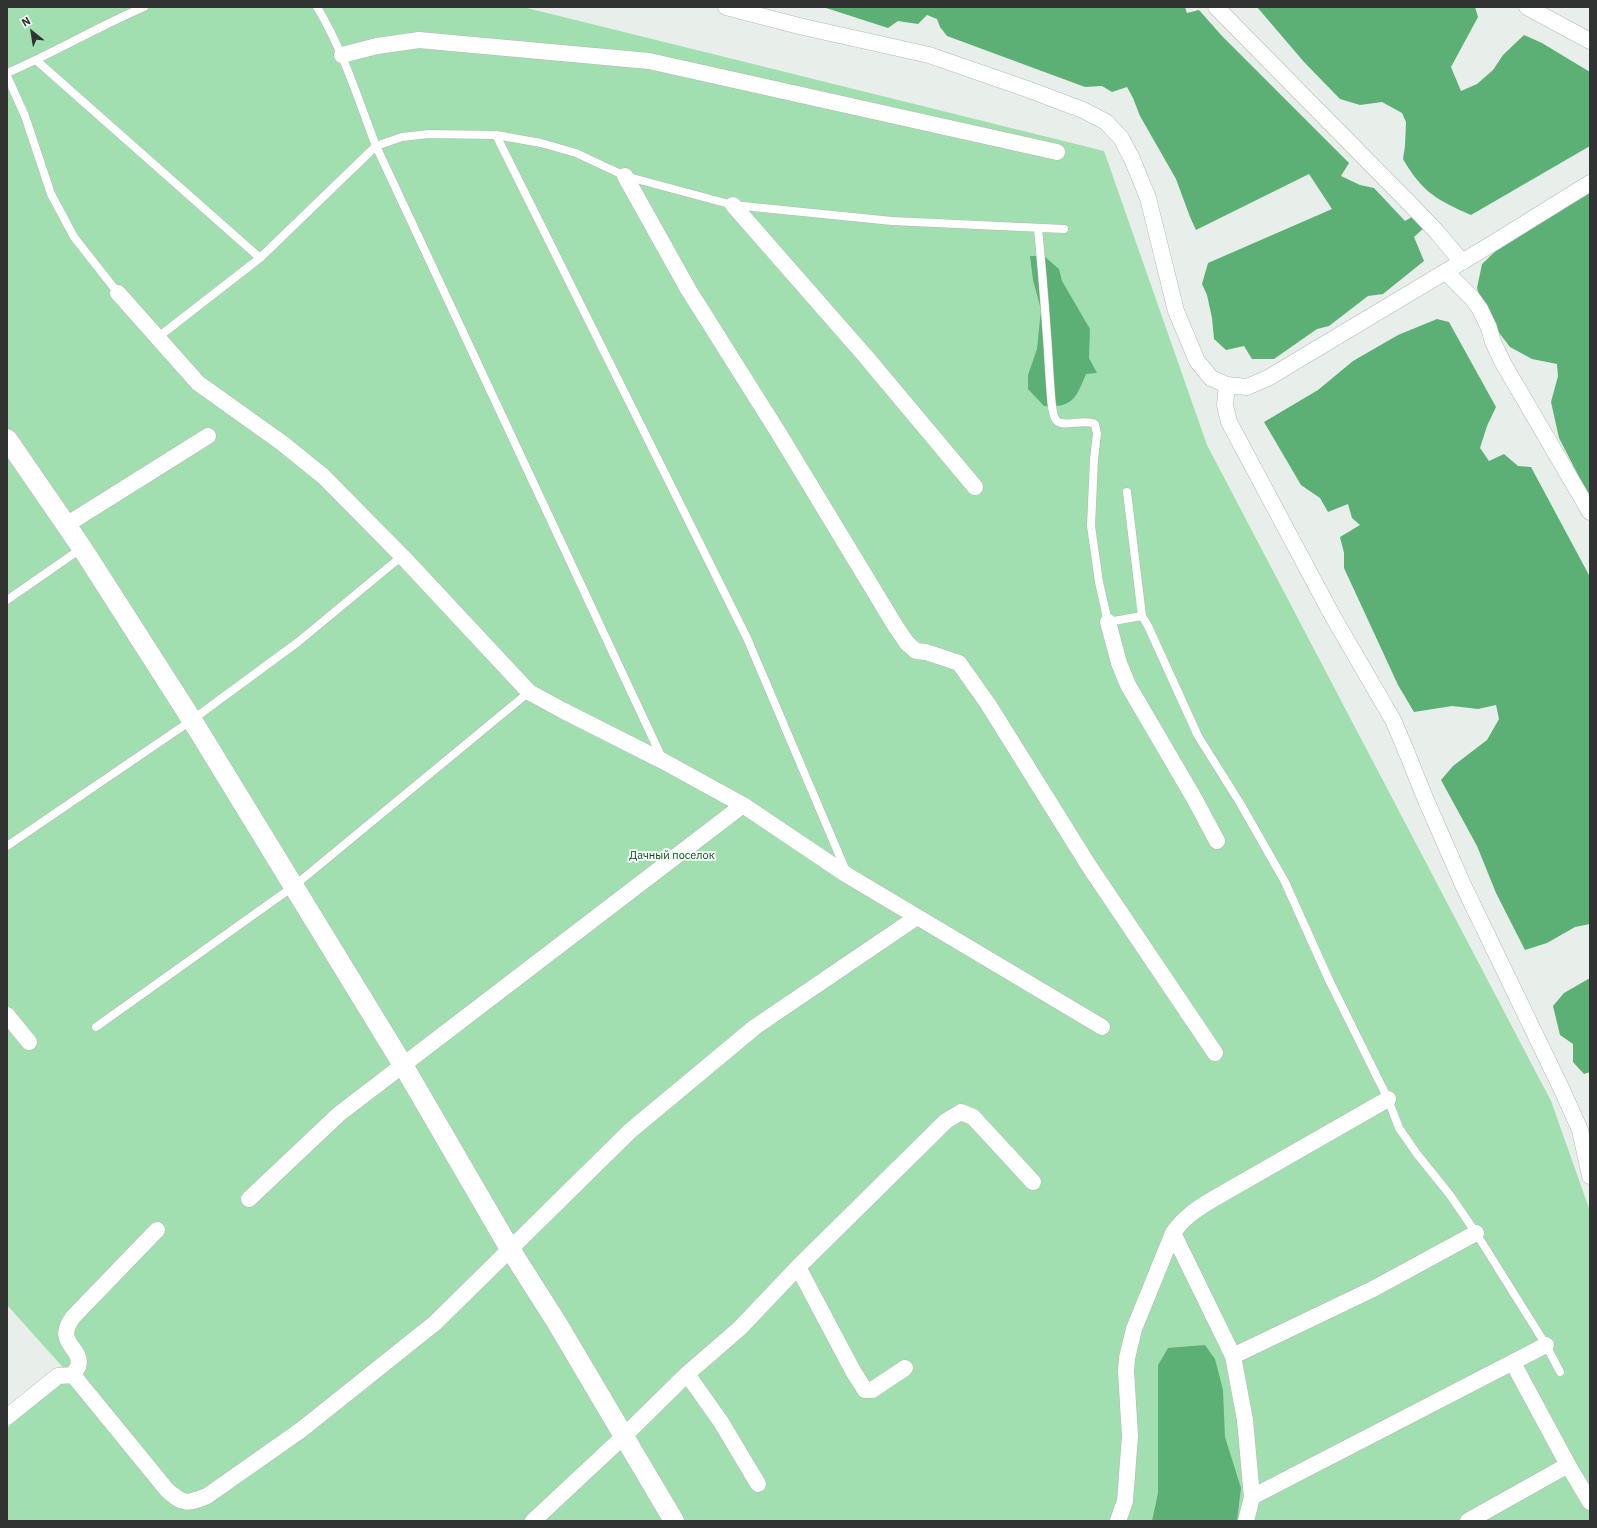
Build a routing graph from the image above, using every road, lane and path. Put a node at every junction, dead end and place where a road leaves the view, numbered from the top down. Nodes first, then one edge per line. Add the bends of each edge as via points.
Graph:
1 (144, 7) edge
2 (317, 7) edge
3 (726, 7) edge
4 (1216, 7) edge
5 (1527, 7) edge
6 (1590, 41) edge
7 (342, 55) junction
8 (36, 60) junction
9 (7, 74) edge
10 (496, 135) junction
11 (376, 146) junction
12 (1058, 152) dead end
13 (625, 176) junction
14 (1590, 183) edge
15 (733, 205) junction
16 (1038, 228) junction
17 (1064, 229) dead end
18 (260, 258) junction
19 (1462, 262) junction
20 (1446, 272) junction
21 (118, 293) joint
22 (157, 338) junction
23 (1227, 385) junction
24 (208, 436) dead end
25 (7, 439) edge
26 (975, 487) dead end
27 (1126, 492) dead end
28 (1590, 512) edge
29 (66, 525) junction
30 (82, 548) junction
31 (402, 556) junction
32 (7, 600) edge
33 (1142, 616) junction
34 (1108, 622) junction
35 (529, 692) junction
36 (192, 720) junction
37 (663, 761) junction
38 (742, 805) junction
39 (1217, 841) dead end
40 (7, 846) edge
41 (847, 875) junction
42 (294, 886) junction
43 (917, 917) junction
44 (7, 1014) edge
45 (96, 1027) dead end
46 (1102, 1027) dead end
47 (29, 1042) dead end
48 (1215, 1053) dead end
49 (403, 1065) junction
50 (1388, 1098) junction
51 (1585, 1128) edge
52 (1590, 1176) edge
53 (1033, 1182) dead end
54 (250, 1199) dead end
55 (157, 1230) dead end
56 (1173, 1233) junction
57 (1476, 1233) junction
58 (510, 1250) junction
59 (798, 1266) junction
60 (1546, 1345) junction
61 (1233, 1356) junction
62 (1513, 1363) junction
63 (905, 1368) dead end
64 (1560, 1372) dead end
65 (687, 1374) junction
66 (73, 1375) junction
67 (7, 1417) edge
68 (624, 1436) junction
69 (1568, 1465) junction
70 (758, 1484) dead end
71 (1252, 1497) junction
72 (1590, 1502) edge
73 (533, 1521) edge
74 (674, 1521) edge
75 (1118, 1521) edge
76 (1246, 1521) edge
77 (1468, 1521) edge

1 - 8 lane
2 - 7 lane
3 - 23 street via 929,55 1041,94 1106,122 1121,138 1148,198 1176,311 1197,361 1211,378
4 - 19 street via 1413,207
5 - 6 street
7 - 11 lane
7 - 12 street via 377,46 419,40 649,61
8 - 9 lane
8 - 18 lane
9 - 21 lane via 25,116 51,194 74,237
10 - 11 lane via 429,134 402,137
10 - 13 lane via 541,143 576,153
10 - 41 lane via 747,638
11 - 18 lane
11 - 37 lane
13 - 15 lane
13 - 48 street via 688,289 896,627 916,651 959,663 988,704 1089,866
14 - 19 street
15 - 16 lane via 892,221
15 - 26 street via 867,358
16 - 17 lane
16 - 34 lane via 1054,416 1063,424 1089,420 1095,424 1097,434 1091,526
18 - 22 lane
19 - 20 street
20 - 23 street via 1268,378 1247,387
20 - 28 street via 1480,309 1503,364
21 - 22 street
22 - 31 street via 198,383 282,443 323,476
23 - 51 street via 1225,405 1229,422 1332,615 1393,720 1464,887 1560,1086
24 - 29 street
25 - 29 street
27 - 33 lane
29 - 30 street
30 - 32 lane
30 - 36 street
31 - 35 street
31 - 36 lane via 298,642
33 - 34 lane
33 - 50 lane via 1198,736 1285,882 1329,980
34 - 39 street via 1128,685
35 - 37 street
35 - 42 lane
36 - 40 lane
36 - 42 street
37 - 38 street
38 - 41 street
38 - 49 street
41 - 43 street
42 - 45 lane
42 - 49 street
43 - 46 street
43 - 58 street via 755,1027 630,1131
44 - 47 street
49 - 54 street via 339,1114
49 - 58 street
50 - 56 street via 1193,1211 1180,1222
50 - 57 lane via 1399,1128
51 - 52 street
53 - 59 street via 973,1117 961,1112 946,1121
55 - 66 street via 67,1325 67,1339 78,1360 78,1367
56 - 61 street
56 - 75 street via 1129,1344 1126,1370 1130,1436 1125,1501
57 - 60 lane
57 - 61 street via 1373,1289
58 - 66 street via 435,1323 368,1377 214,1492 192,1502 179,1501 167,1490
58 - 68 street
59 - 63 street via 865,1390 872,1390
59 - 65 street via 740,1328
60 - 62 street
60 - 64 lane
61 - 71 street via 1245,1420
62 - 69 street
62 - 71 street
65 - 68 street
65 - 70 street via 721,1422
66 - 67 street via 58,1376
68 - 73 street
68 - 74 street
69 - 72 street
69 - 77 street
71 - 76 street

